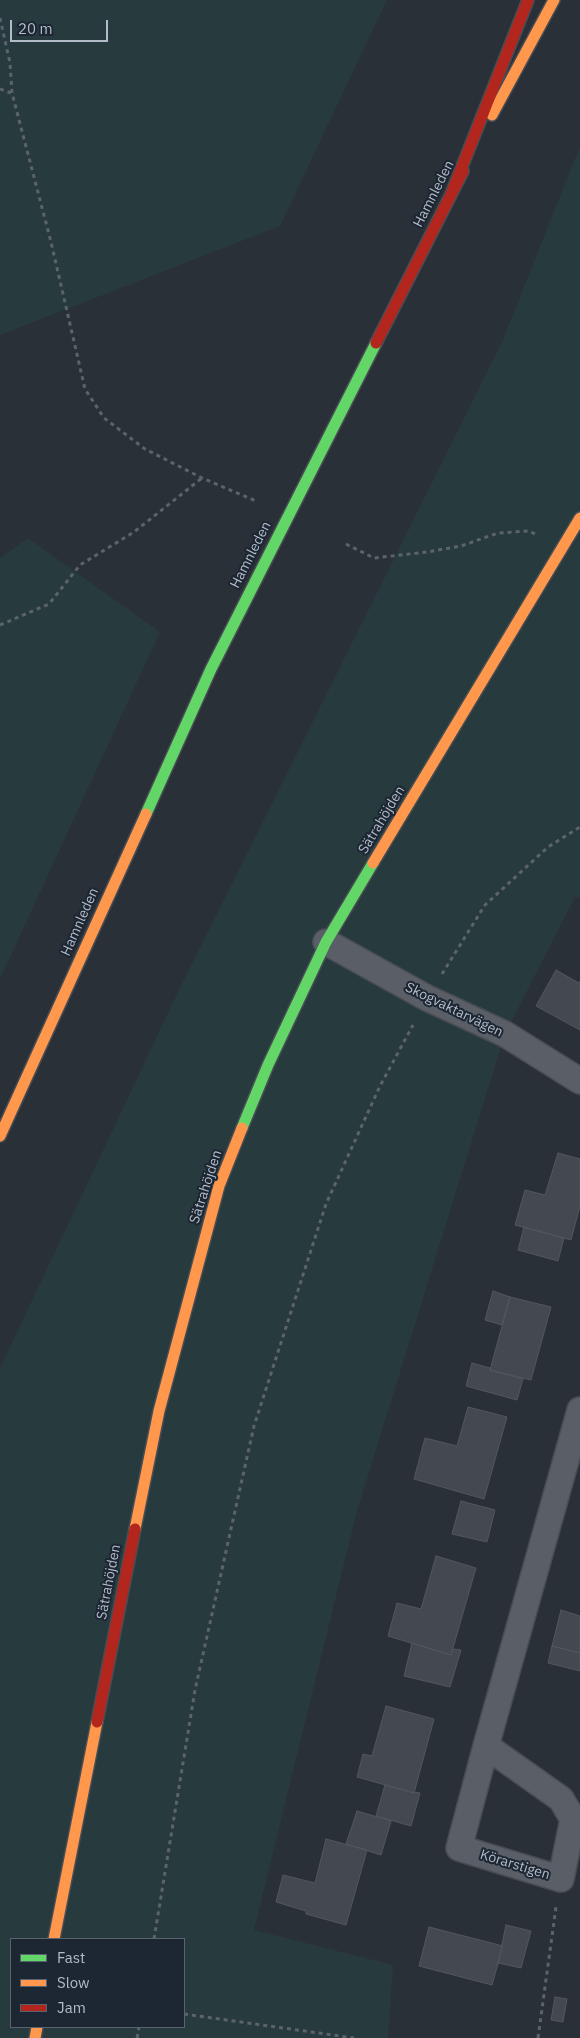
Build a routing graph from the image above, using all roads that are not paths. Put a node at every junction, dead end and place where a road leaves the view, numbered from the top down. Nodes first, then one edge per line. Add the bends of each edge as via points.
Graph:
1 (528, 0) edge
2 (554, 0) edge
3 (452, 192) junction
4 (580, 518) edge
5 (326, 942) junction
6 (580, 1081) edge
7 (0, 1136) edge
8 (580, 1410) edge
9 (486, 1746) junction
10 (54, 1938) edge

1 - 3 main road
2 - 3 main road, Hamnleden
3 - 7 main road, Hamnleden via 211,669
4 - 5 main road, Sätrahöjden
5 - 6 street, Skogvaktarvägen via 427,998 505,1034
5 - 10 main road, Sätrahöjden via 268,1066 219,1186 159,1410
8 - 9 street, Körarstigen
9 - 9 street, Körarstigen via 561,1799 573,1819 560,1879 458,1848

